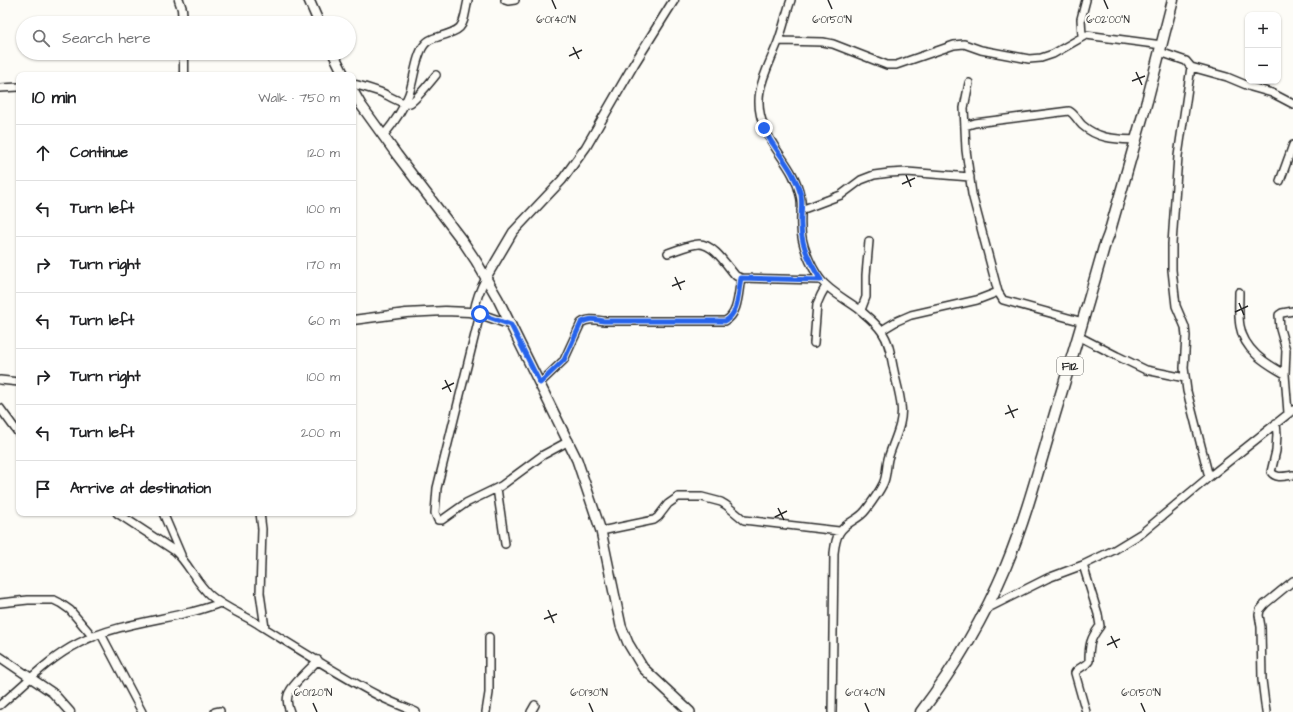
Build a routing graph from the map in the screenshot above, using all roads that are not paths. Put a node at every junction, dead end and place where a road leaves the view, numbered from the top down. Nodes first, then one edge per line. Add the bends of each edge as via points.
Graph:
1 (179, 0) edge
2 (309, 0) edge
3 (468, 0) edge
4 (505, 0) edge
5 (514, 0) edge
6 (790, 0) edge
7 (1086, 0) edge
8 (1173, 0) edge
9 (671, 1) edge
10 (182, 16) edge
11 (317, 16) edge
12 (1082, 36) junction
13 (779, 41) junction
14 (1161, 48) junction
15 (184, 60) edge
16 (336, 60) edge
17 (1191, 67) junction
18 (184, 72) edge
19 (342, 72) edge
20 (436, 75) dead end
21 (969, 83) dead end
22 (356, 85) edge
23 (16, 87) edge
24 (0, 88) edge
25 (356, 96) edge
26 (404, 103) junction
27 (1293, 105) edge
28 (965, 126) junction
29 (383, 136) junction
30 (1136, 140) junction
31 (1293, 145) edge
32 (970, 177) junction
33 (1280, 181) dead end
34 (801, 210) junction
35 (868, 240) dead end
36 (668, 253) dead end
37 (486, 278) junction
38 (741, 278) junction
39 (821, 280) junction
40 (826, 286) junction
41 (998, 292) junction
42 (1239, 292) dead end
43 (861, 310) junction
44 (1293, 311) edge
45 (477, 313) junction
46 (356, 320) edge
47 (1082, 322) junction
48 (511, 325) junction
49 (882, 330) junction
50 (1078, 336) junction
51 (814, 343) dead end
52 (1285, 374) junction
53 (1185, 378) junction
54 (0, 380) edge
55 (16, 382) edge
56 (540, 383) junction
57 (0, 408) edge
58 (1290, 412) edge
59 (1276, 423) junction
60 (16, 430) edge
61 (569, 441) junction
62 (1293, 475) edge
63 (1209, 477) junction
64 (497, 488) junction
65 (122, 516) edge
66 (164, 516) edge
67 (260, 516) edge
68 (601, 531) junction
69 (839, 531) junction
70 (505, 544) dead end
71 (181, 556) junction
72 (1082, 564) junction
73 (1293, 581) edge
74 (0, 603) edge
75 (221, 603) junction
76 (986, 609) junction
77 (265, 628) junction
78 (101, 634) junction
79 (93, 637) junction
80 (489, 638) dead end
81 (0, 657) edge
82 (318, 660) junction
83 (31, 678) junction
84 (0, 705) edge
85 (535, 705) dead end
86 (69, 712) edge
87 (142, 712) edge
88 (290, 712) edge
89 (416, 712) edge
90 (486, 712) edge
91 (531, 712) edge
92 (690, 712) edge
93 (832, 712) edge
94 (921, 712) edge
95 (1086, 712) edge
96 (1266, 712) edge

1 - 10 street
2 - 11 main road
3 - 26 street via 463,23 459,29 425,43
4 - 5 street
6 - 13 street
7 - 12 street via 1081,19
8 - 14 main road, F112
9 - 37 street via 586,146 562,180 513,232
12 - 13 street via 1074,43 1041,58 1008,56 964,44 896,65 887,65 833,44
12 - 14 street via 1112,38
13 - 34 street via 760,86 758,100 764,128 797,183
14 - 17 street via 1186,61
14 - 30 main road, F112
15 - 18 street
16 - 19 main road
17 - 27 street via 1272,93
17 - 53 street via 1178,156 1172,244 1176,306 1186,336
20 - 26 street via 415,99 410,103
21 - 28 street via 964,108
22 - 26 street
23 - 24 street
25 - 29 main road
26 - 29 street via 395,122
28 - 30 street via 1069,111 1082,125 1101,137
28 - 32 street
29 - 37 main road via 464,243
30 - 47 main road, F112
31 - 33 street
32 - 34 street via 907,172 874,175 861,180 841,195
32 - 41 street via 972,194
34 - 39 street via 805,248
35 - 43 street via 866,297
36 - 38 street via 698,244 709,246 736,276
37 - 45 street via 476,299
37 - 48 main road
38 - 39 street
38 - 56 street via 735,308 730,319 725,321 585,320 581,323 564,360
39 - 40 street
40 - 43 street
40 - 51 street via 817,304
41 - 47 street via 1003,300
41 - 49 street via 970,302 911,314
42 - 52 street via 1240,327 1250,349 1264,362
43 - 49 street
44 - 52 street via 1279,315 1286,350
45 - 46 street via 406,313
45 - 48 street
45 - 64 street via 437,488 435,513 438,520
47 - 50 main road, F112
48 - 56 main road
49 - 69 street via 887,339 902,406 900,428 888,459 884,482 861,516
50 - 53 street via 1146,370
50 - 76 main road, F112 via 1018,535
52 - 58 street
53 - 63 street
54 - 55 street
56 - 61 main road
57 - 60 street
58 - 59 street
59 - 62 street via 1276,451 1271,472 1278,477
59 - 63 street
61 - 64 street via 543,455
61 - 68 main road
63 - 72 street via 1142,533 1114,550
64 - 70 street
65 - 71 street
66 - 71 street
67 - 77 street via 260,594
68 - 69 street via 654,520 674,499 683,496 721,502 744,520
68 - 92 main road via 621,626 628,643 643,668
69 - 93 street via 834,553
71 - 75 street via 201,586
72 - 76 street
72 - 95 street via 1100,626 1089,644 1089,661 1075,672
73 - 96 street via 1260,610 1262,680
74 - 79 street via 54,600 70,610
75 - 77 street
75 - 78 street
76 - 94 main road, F112 via 958,659
77 - 82 street
78 - 79 street
78 - 87 street
79 - 83 street via 53,658
80 - 90 street via 489,693
81 - 83 street
82 - 88 street via 290,690 287,698
82 - 89 street via 380,697
83 - 84 street
83 - 86 street via 53,693
85 - 91 street

